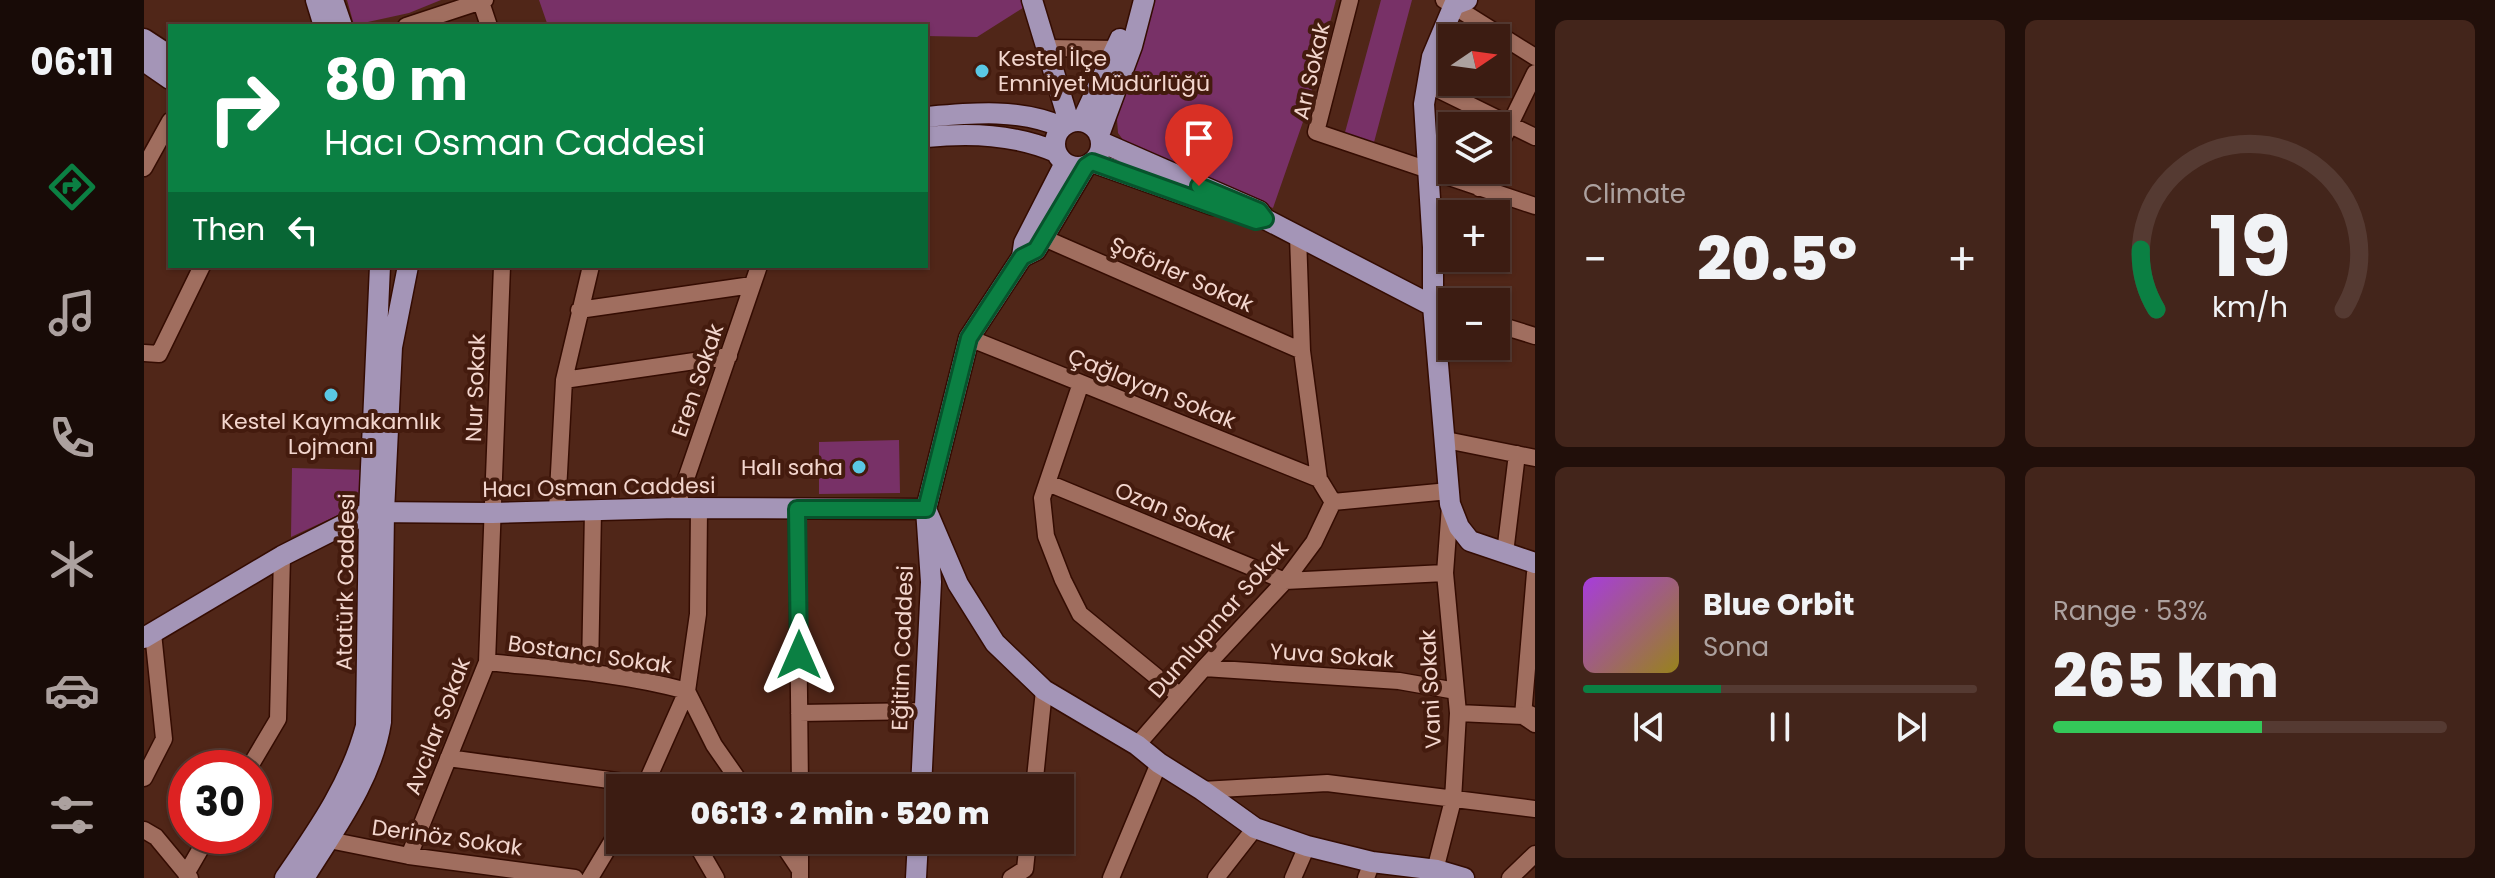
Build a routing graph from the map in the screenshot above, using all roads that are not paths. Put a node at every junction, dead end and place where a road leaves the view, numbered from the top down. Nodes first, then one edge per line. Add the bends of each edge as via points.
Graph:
1 (316, 0) edge
2 (333, 0) edge
3 (1032, 0) edge
4 (1131, 0) edge
5 (1144, 0) edge
6 (1350, 0) edge
7 (483, 1) edge
8 (1455, 2) edge
9 (455, 5) edge
10 (323, 24) edge
11 (341, 24) edge
12 (411, 24) edge
13 (489, 24) edge
14 (144, 39) edge
15 (1046, 48) junction
16 (1117, 49) junction
17 (168, 55) edge
18 (1535, 57) edge
19 (144, 61) edge
20 (1535, 73) edge
21 (168, 78) edge
22 (1427, 84) junction
23 (1483, 112) edge
24 (928, 117) edge
25 (1071, 123) junction
26 (1510, 123) edge
27 (168, 125) edge
28 (1510, 125) edge
29 (928, 137) edge
30 (1535, 137) edge
31 (1100, 138) junction
32 (1060, 158) junction
33 (1089, 164) junction
34 (144, 168) edge
35 (1429, 171) junction
36 (1481, 184) edge
37 (1479, 188) junction
38 (1535, 206) edge
39 (1265, 219) junction
40 (1298, 236) junction
41 (1044, 238) junction
42 (1022, 257) junction
43 (201, 268) edge
44 (380, 268) edge
45 (408, 268) edge
46 (502, 268) edge
47 (590, 268) edge
48 (758, 268) edge
49 (752, 285) junction
50 (1441, 288) edge
51 (1438, 306) edge
52 (579, 310) junction
53 (1510, 328) edge
54 (1535, 336) edge
55 (969, 338) junction
56 (1302, 351) junction
57 (152, 354) edge
58 (729, 356) junction
59 (1444, 360) edge
60 (564, 380) junction
61 (1081, 383) junction
62 (1446, 440) junction
63 (381, 445) junction
64 (1517, 454) junction
65 (1535, 458) edge
66 (1319, 479) junction
67 (1048, 483) junction
68 (1449, 498) junction
69 (1333, 502) junction
70 (676, 508) junction
71 (699, 508) junction
72 (797, 509) junction
73 (926, 509) junction
74 (557, 510) junction
75 (593, 510) junction
76 (377, 512) junction
77 (492, 513) junction
78 (1505, 553) junction
79 (282, 556) junction
80 (1535, 563) edge
81 (1445, 573) junction
82 (1535, 573) edge
83 (1285, 581) junction
84 (149, 635) edge
85 (487, 662) junction
86 (1204, 668) junction
87 (590, 672) junction
88 (1044, 690) junction
89 (687, 691) junction
90 (1456, 691) junction
91 (1180, 696) junction
92 (925, 711) junction
93 (799, 713) junction
94 (1458, 713) junction
95 (1531, 717) edge
96 (1137, 745) junction
97 (260, 750) edge
98 (448, 758) junction
99 (1159, 763) junction
100 (652, 774) edge
101 (734, 774) edge
102 (800, 774) edge
103 (922, 774) edge
104 (1035, 774) edge
105 (144, 778) edge
106 (606, 781) edge
107 (1202, 790) junction
108 (1453, 800) junction
109 (1535, 809) edge
110 (1255, 828) junction
111 (144, 830) edge
112 (320, 838) junction
113 (1307, 846) junction
114 (606, 851) edge
115 (199, 854) edge
116 (702, 854) edge
117 (788, 854) edge
118 (917, 854) edge
119 (1027, 854) edge
120 (1535, 854) edge
121 (409, 856) junction
122 (1369, 870) edge
123 (800, 874) edge
124 (1435, 874) edge
125 (188, 876) edge
126 (285, 878) edge
127 (304, 878) edge
128 (575, 878) edge
129 (590, 878) edge
130 (716, 878) edge
131 (916, 878) edge
132 (1011, 878) edge
133 (1111, 878) edge
134 (1216, 878) edge
135 (1293, 878) edge
136 (1464, 878) edge
137 (1510, 878) edge

1 - 10 main road
2 - 11 main road
3 - 15 main road
4 - 16 main road
5 - 31 main road
6 - 35 street, Arı Sokak via 1316,132
7 - 9 street
7 - 13 street
8 - 18 street
8 - 22 main road
9 - 12 street
14 - 17 main road
15 - 16 street
15 - 25 main road
16 - 25 main road
19 - 21 main road
20 - 26 street
22 - 23 street
22 - 35 main road
24 - 25 main road via 1025,115
25 - 31 main road via 1095,128
25 - 32 main road via 1055,137
27 - 34 street
28 - 30 street
29 - 32 main road via 1028,141
31 - 33 main road via 1101,150
31 - 39 main road via 1259,211
32 - 33 main road via 1071,166
32 - 42 main road
33 - 39 main road via 1256,221
33 - 41 main road
35 - 37 street
35 - 50 main road
36 - 37 street
37 - 38 street
39 - 40 main road
40 - 51 main road
40 - 56 street
41 - 42 main road
41 - 56 street, Şoförler Sokak
42 - 55 main road, Eğitim Caddesi
43 - 57 street
44 - 63 main road, Atatürk Caddesi
45 - 63 main road, Atatürk Caddesi
46 - 77 street, Nur Sokak
47 - 52 street
48 - 49 street, Eren Sokak
49 - 52 street
49 - 58 street, Eren Sokak
52 - 60 street
53 - 54 street
55 - 61 street, Çağlayan Sokak
55 - 73 main road, Eğitim Caddesi
56 - 66 street
58 - 60 street
58 - 70 street, Eren Sokak
59 - 62 main road
60 - 74 street
61 - 66 street, Çağlayan Sokak
61 - 67 street
62 - 64 street
62 - 68 main road
63 - 76 main road, Atatürk Caddesi
64 - 65 street
64 - 78 street
66 - 69 street
67 - 83 street, Ozan Sokak
67 - 91 street via 1042,498 1046,536 1080,614
68 - 69 street
68 - 78 main road via 1470,541
68 - 81 street, Vani Sokak
69 - 83 street, Dumlupınar Sokak via 1314,542
70 - 71 main road, Hacı Osman Caddesi
70 - 75 main road, Hacı Osman Caddesi
71 - 72 main road, Hacı Osman Caddesi
71 - 89 street via 698,614
72 - 73 main road, Hacı Osman Caddesi
72 - 93 street
73 - 88 main road via 958,584 995,643
73 - 92 main road, Eğitim Caddesi via 931,582
74 - 75 main road, Hacı Osman Caddesi
74 - 77 main road, Hacı Osman Caddesi
75 - 87 street
76 - 77 main road, Hacı Osman Caddesi
76 - 79 main road
76 - 112 main road, Atatürk Caddesi via 377,745 358,792
77 - 85 street, Avcılar Sokak
78 - 80 main road
79 - 84 main road
79 - 97 street via 278,719
81 - 83 street
81 - 90 street, Vani Sokak
82 - 95 street
83 - 86 street, Dumlupınar Sokak
84 - 105 street via 164,739
85 - 87 street, Bostancı Sokak
85 - 98 street, Avcılar Sokak
86 - 90 street, Yuva Sokak via 1399,681
86 - 91 street, Dumlupınar Sokak
87 - 89 street, Bostancı Sokak
88 - 96 main road
88 - 104 street
89 - 100 street
89 - 101 street
90 - 94 street, Vani Sokak
91 - 96 street, Dumlupınar Sokak
92 - 93 street
92 - 103 main road, Eğitim Caddesi
93 - 102 street
94 - 95 street
94 - 108 street, Vani Sokak
96 - 99 main road
98 - 106 street
98 - 121 street, Avcılar Sokak
99 - 107 main road
99 - 133 street
107 - 108 street via 1327,783
107 - 110 main road
108 - 109 street
108 - 124 street, Vani Sokak
110 - 113 main road
110 - 134 street
111 - 125 street
112 - 121 street, Derinöz Sokak
112 - 126 main road, Atatürk Caddesi
112 - 127 main road, Atatürk Caddesi
113 - 122 main road
113 - 135 street
114 - 129 street
115 - 125 street
116 - 130 street
117 - 123 street
118 - 131 main road
119 - 132 street via 1025,869
120 - 137 street
121 - 128 street, Derinöz Sokak
122 - 124 main road
124 - 136 main road

